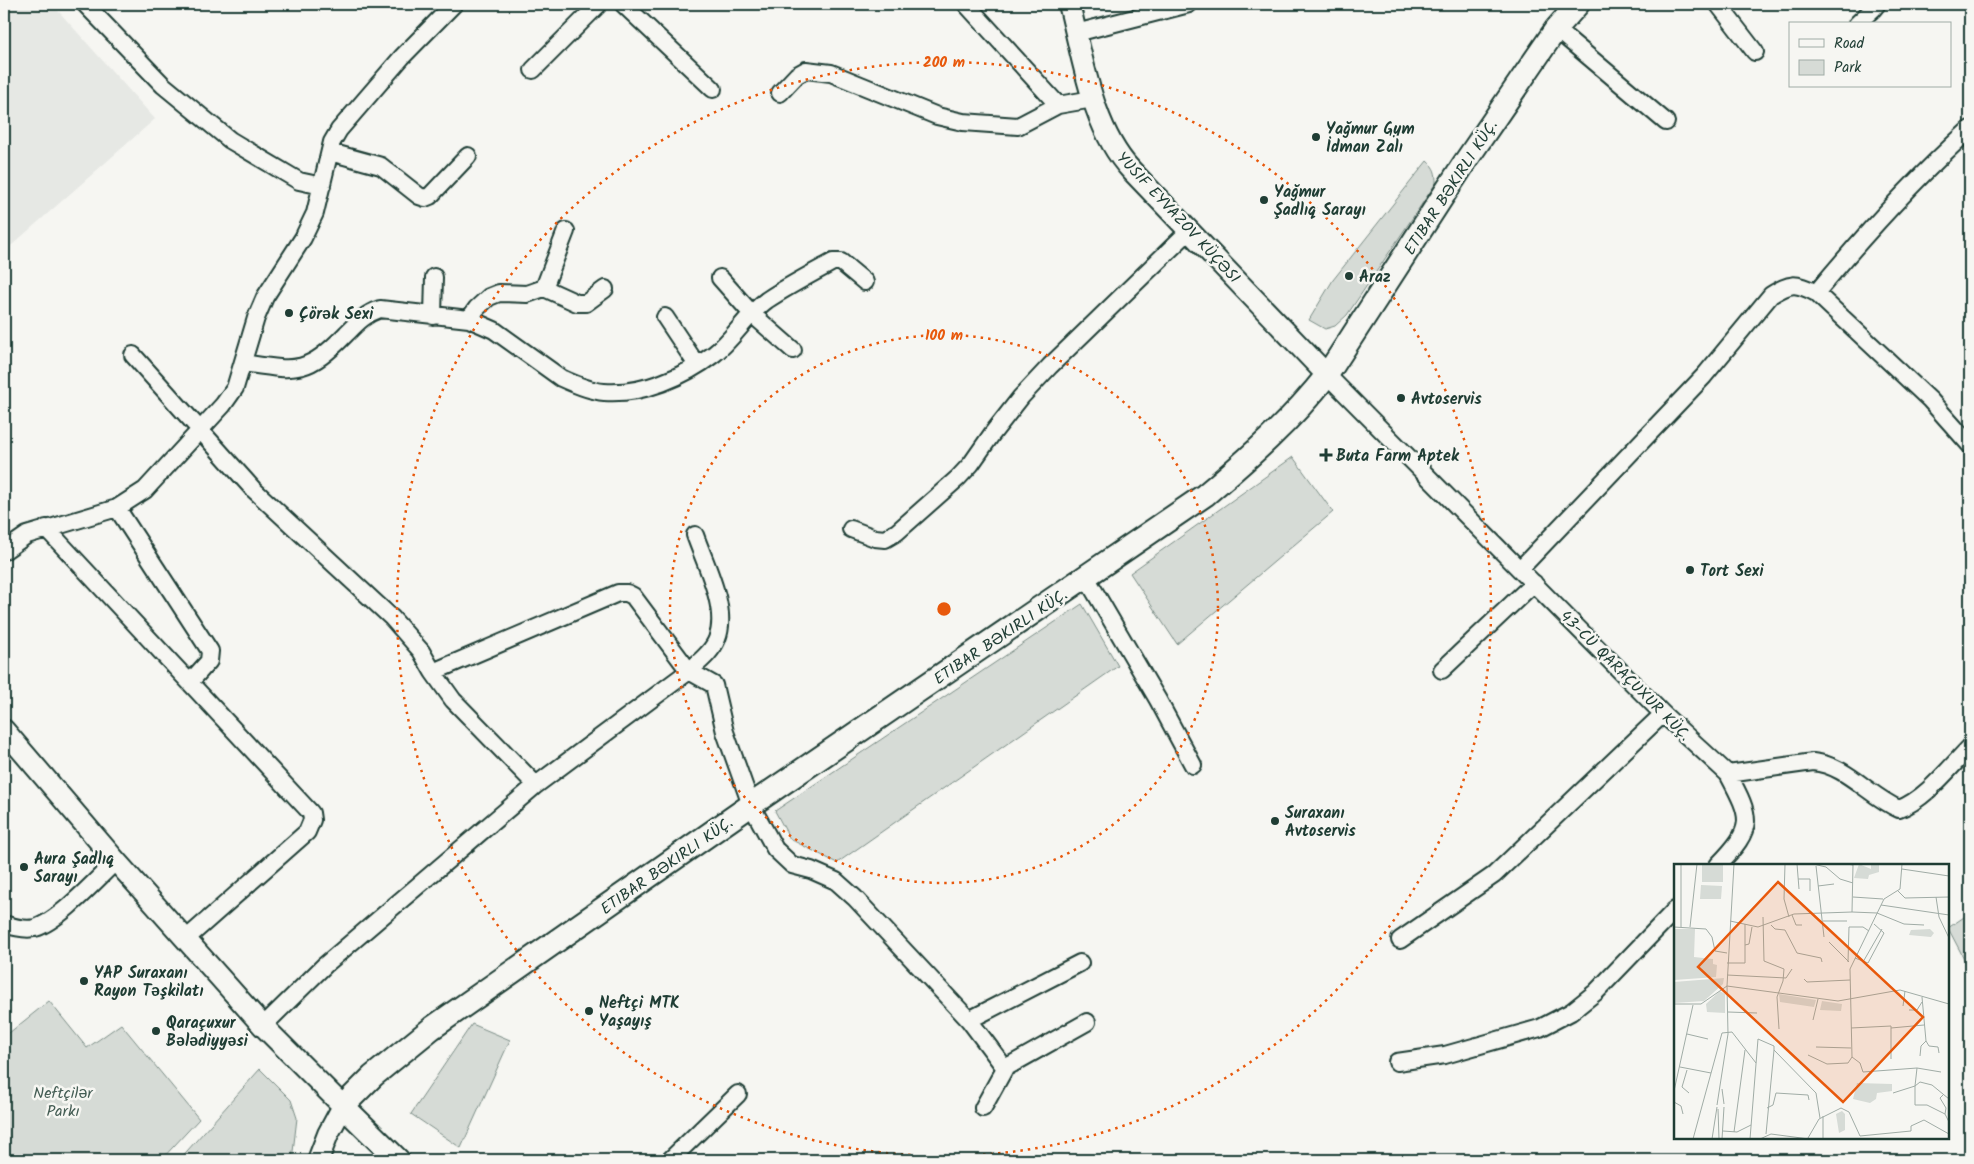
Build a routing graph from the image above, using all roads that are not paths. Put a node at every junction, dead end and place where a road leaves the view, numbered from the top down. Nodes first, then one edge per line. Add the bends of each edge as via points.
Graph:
1 (84, 4) edge
2 (454, 4) edge
3 (599, 4) edge
4 (623, 4) edge
5 (966, 4) edge
6 (1069, 4) edge
7 (1189, 4) edge
8 (1578, 4) edge
9 (1718, 4) edge
10 (1877, 4) edge
11 (1169, 6) edge
12 (1859, 22) edge
13 (1556, 30) junction
14 (1076, 33) junction
15 (1755, 52) dead end
16 (533, 70) dead end
17 (713, 89) dead end
18 (780, 93) dead end
19 (1094, 100) junction
20 (1058, 105) junction
21 (1666, 122) dead end
22 (1970, 129) edge
23 (330, 152) junction
24 (468, 156) dead end
25 (322, 186) junction
26 (1190, 230) junction
27 (566, 231) dead end
28 (434, 277) dead end
29 (720, 278) dead end
30 (865, 282) dead end
31 (544, 288) junction
32 (605, 289) dead end
33 (1816, 293) junction
34 (752, 314) junction
35 (432, 316) junction
36 (665, 317) dead end
37 (470, 319) junction
38 (793, 350) dead end
39 (133, 355) dead end
40 (243, 363) junction
41 (698, 365) junction
42 (1326, 375) junction
43 (200, 430) junction
44 (1970, 444) edge
45 (117, 508) junction
46 (46, 528) junction
47 (851, 529) dead end
48 (695, 535) dead end
49 (4, 551) edge
50 (1520, 569) junction
51 (1086, 577) junction
52 (1534, 583) junction
53 (1442, 670) dead end
54 (689, 671) junction
55 (433, 672) junction
56 (190, 681) junction
57 (1663, 714) junction
58 (4, 730) edge
59 (1970, 747) edge
60 (1193, 765) dead end
61 (1728, 774) junction
62 (536, 785) junction
63 (751, 805) junction
64 (116, 861) junction
65 (1719, 864) edge
66 (1674, 911) edge
67 (4, 924) edge
68 (186, 939) junction
69 (1400, 940) dead end
70 (1080, 962) dead end
71 (969, 1020) junction
72 (1087, 1022) dead end
73 (263, 1026) junction
74 (1397, 1062) dead end
75 (1004, 1068) junction
76 (738, 1094) dead end
77 (343, 1106) junction
78 (983, 1108) dead end
79 (318, 1160) edge
80 (398, 1160) edge
81 (670, 1160) edge

1 - 25 street via 163,85 230,140 299,181
2 - 23 street via 402,57 339,130
3 - 16 street
4 - 17 street
5 - 20 street
6 - 14 street, YUSIF EYVAZOV KÜÇƏSI
7 - 11 street
8 - 13 main road, ETIBAR BƏKIRLI KÜÇ.
9 - 15 street
10 - 12 street
11 - 14 street
13 - 21 street
13 - 42 main road, ETIBAR BƏKIRLI KÜÇ. via 1454,178
14 - 19 street, YUSIF EYVAZOV KÜÇƏSI
18 - 20 street via 806,70 831,73 937,116 963,122 1018,126
19 - 20 street
19 - 26 street, YUSIF EYVAZOV KÜÇƏSI via 1109,137 1127,165
22 - 33 street via 1903,194
23 - 24 street via 381,166 424,198 430,196
23 - 25 street
25 - 40 street via 315,213 303,238 265,297
26 - 42 street, YUSIF EYVAZOV KÜÇƏSI
26 - 47 street via 1050,366 971,464 945,490 885,539
27 - 31 street
28 - 35 street
29 - 34 street
30 - 34 street via 841,262 833,262 767,300
31 - 32 street via 577,303 586,303
31 - 37 street via 527,294 499,293 489,297
33 - 44 street via 1924,394
33 - 50 street via 1800,284 1785,286 1771,296 1704,376
34 - 38 street
34 - 41 street via 715,354
35 - 37 street
35 - 40 street via 380,309 363,317 335,346 304,367 285,370
36 - 41 street
37 - 41 street via 494,330 561,378 604,392 651,386
39 - 43 street
40 - 43 street via 235,388
42 - 50 street, 43-CÜ QARAÇUXUR KÜÇ.
42 - 51 main road, ETIBAR BƏKIRLI KÜÇ. via 1290,419 1248,459 1205,495
43 - 45 street via 145,490
43 - 55 street via 253,489 392,618 421,651
45 - 46 street
45 - 56 street via 210,651 209,661
46 - 49 street via 27,535
46 - 56 street
48 - 54 street via 716,596 720,628 711,649
50 - 52 street, 43-CÜ QARAÇUXUR KÜÇ.
51 - 60 street
51 - 63 main road, ETIBAR BƏKIRLI KÜÇ.
52 - 53 street
52 - 57 street, 43-CÜ QARAÇUXUR KÜÇ.
54 - 55 street via 633,596 618,593
54 - 62 street
54 - 63 street via 714,685
55 - 62 street via 453,700
56 - 68 street via 311,813 312,820 307,832
57 - 61 street, 43-CÜ QARAÇUXUR KÜÇ.
57 - 69 street via 1494,876
58 - 64 street
59 - 61 street via 1934,784 1909,805 1899,809 1826,763
61 - 65 street, 43-CÜ QARAÇUXUR KÜÇ. via 1744,803 1747,821 1738,845
62 - 73 street via 325,965
63 - 71 street via 775,849 783,857 792,865 836,881
63 - 77 main road, ETIBAR BƏKIRLI KÜÇ. via 432,1028 373,1076
64 - 67 street via 55,918 34,928
64 - 68 street
66 - 74 street via 1596,992 1571,1012 1521,1034 1445,1055
68 - 73 street
70 - 71 street
71 - 75 street
72 - 75 street
73 - 77 street
75 - 78 street
76 - 81 street
77 - 79 street, ETIBAR BƏKIRLI KÜÇ.
77 - 80 main road

